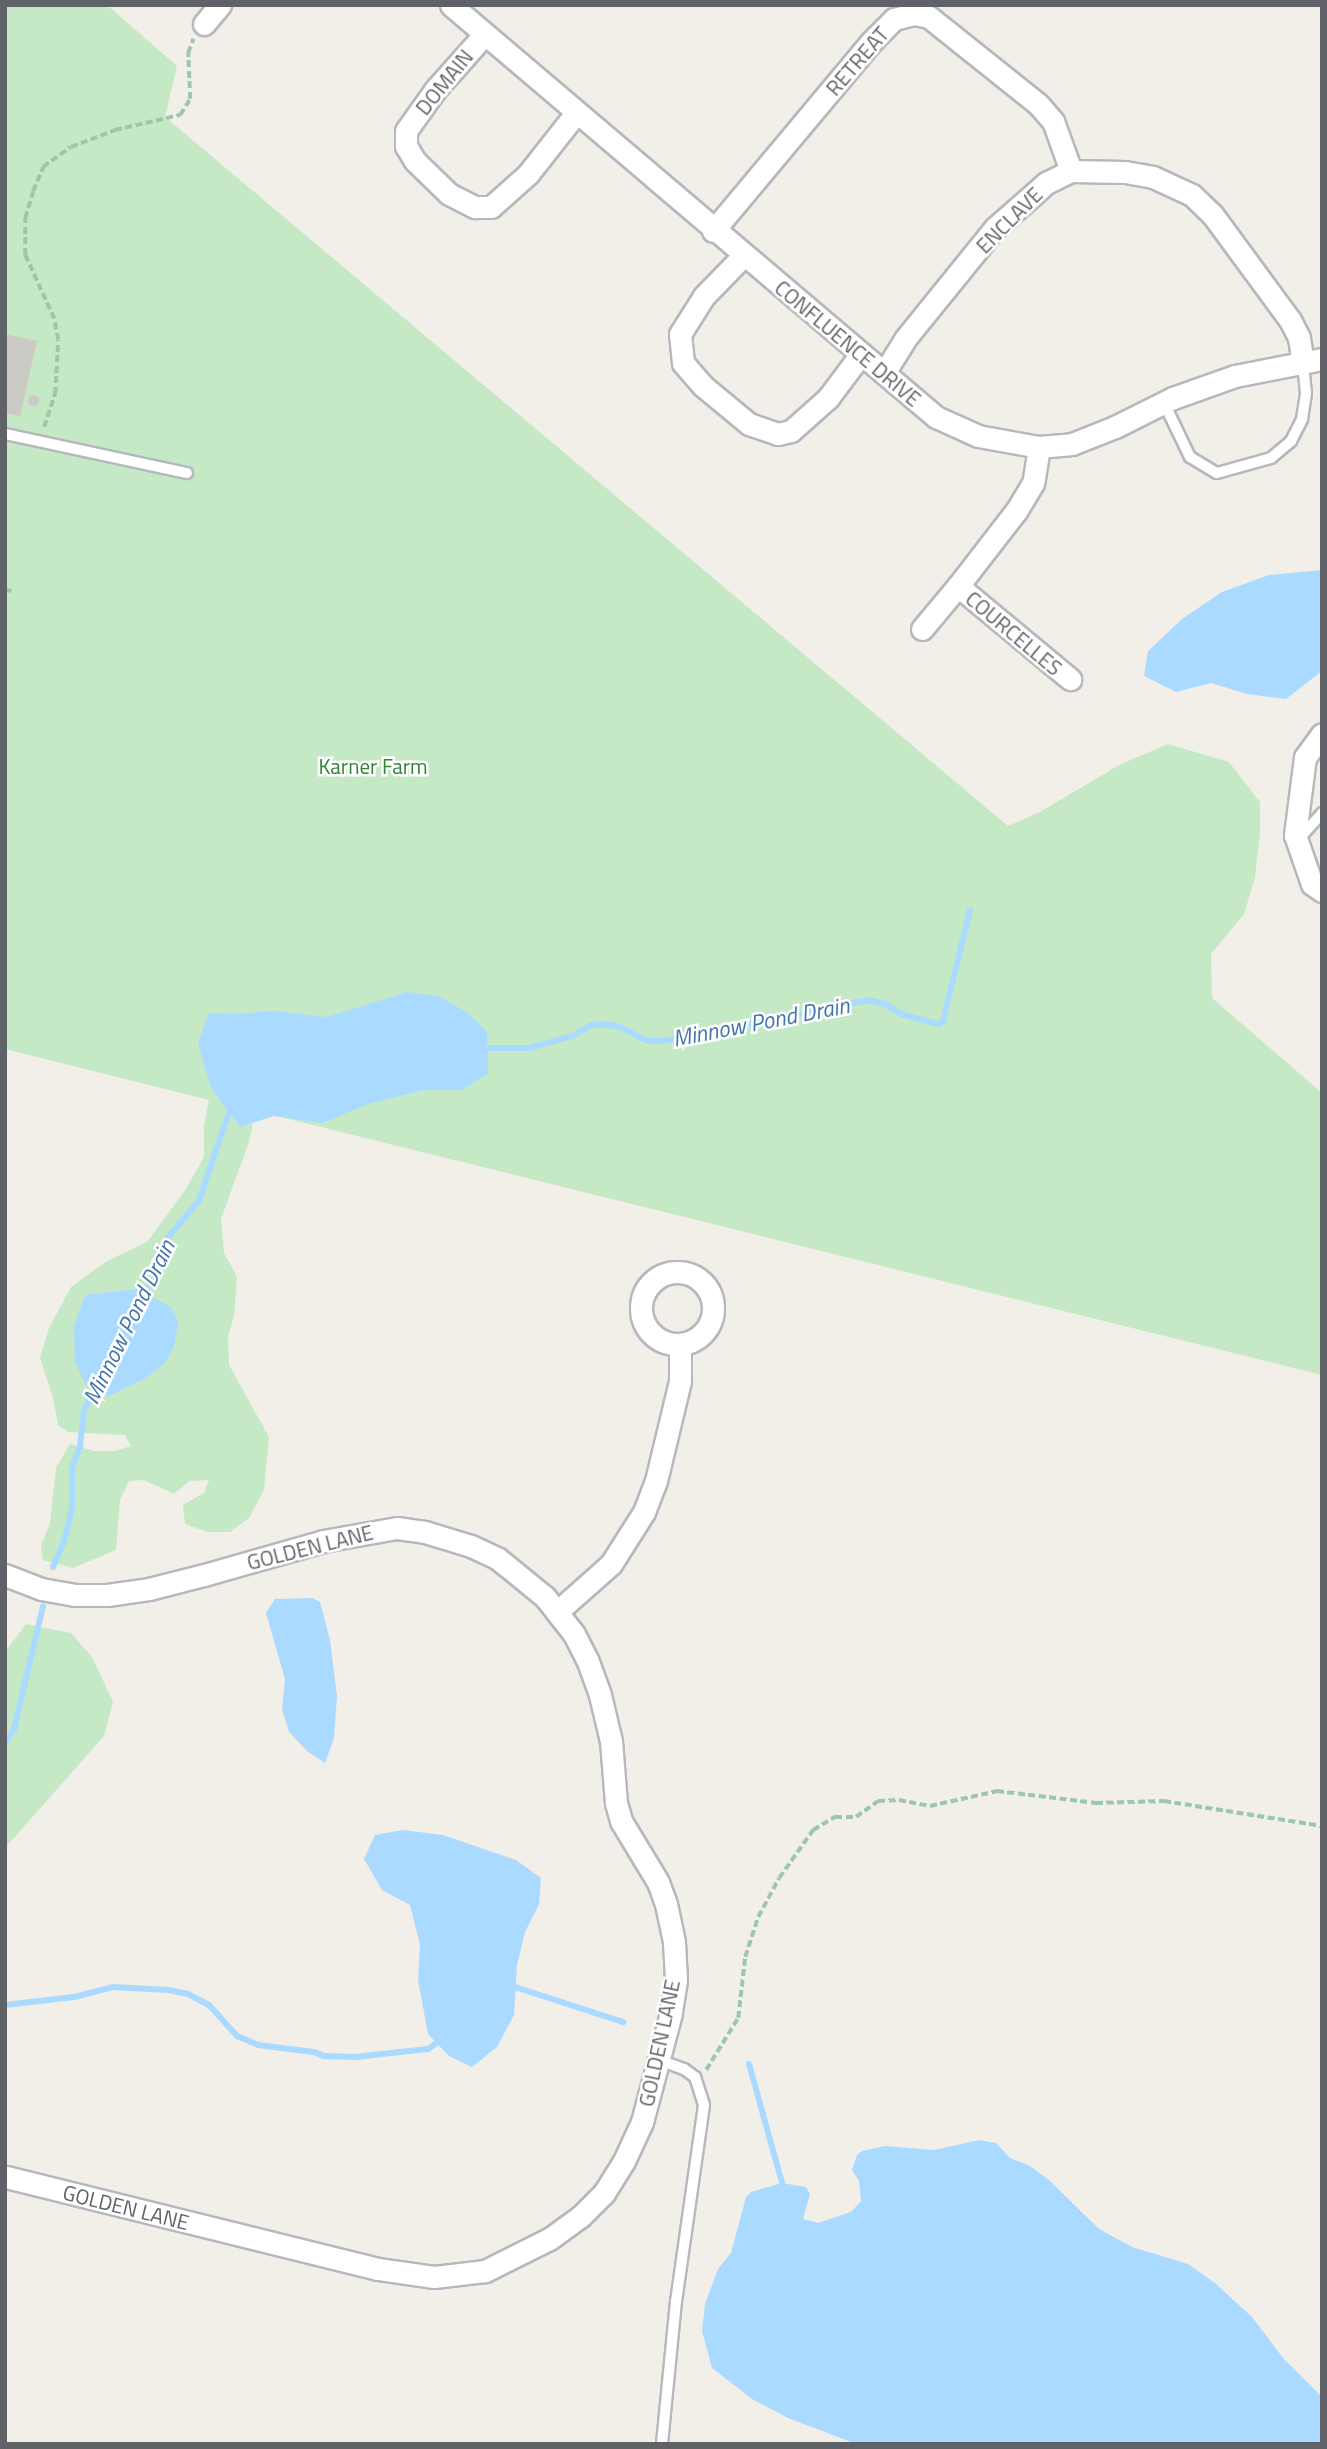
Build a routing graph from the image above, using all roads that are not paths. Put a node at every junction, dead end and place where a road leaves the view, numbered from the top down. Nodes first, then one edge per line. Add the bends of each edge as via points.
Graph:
1 (220, 5) edge
2 (451, 5) edge
3 (204, 24) road end
4 (484, 34) junction
5 (576, 113) junction
6 (1070, 171) junction
7 (713, 231) junction
8 (744, 255) junction
9 (861, 354) junction
10 (1312, 360) edge
11 (884, 373) junction
12 (1164, 403) junction
13 (5, 434) edge
14 (1039, 447) junction
15 (187, 473) dead end
16 (958, 586) junction
17 (922, 629) dead end
18 (1070, 679) dead end
19 (1322, 734) edge
20 (1322, 813) edge
21 (1297, 841) junction
22 (1322, 891) edge
23 (680, 1344) dead end
24 (5, 1575) edge
25 (558, 1611) junction
26 (659, 2060) junction
27 (5, 2177) edge
28 (662, 2444) edge

1 - 3 street
2 - 4 street, CONFLUENCE DRIVE
4 - 5 street, CONFLUENCE DRIVE
4 - 5 street, DOMAIN via 435,90 407,131 406,146 415,161 449,194 475,207 491,206 528,174
5 - 7 street, CONFLUENCE DRIVE
6 - 7 street, RETREAT via 1053,121 1038,104 929,17 914,14 894,19 871,42
6 - 10 street via 1153,177 1192,195 1212,214 1290,320
6 - 11 street, ENCLAVE via 1046,183 995,228 905,339
7 - 8 street, CONFLUENCE DRIVE
8 - 9 street, CONFLUENCE DRIVE
8 - 9 street via 704,296 680,334 683,363 703,386 749,424 778,434 791,431 828,398
9 - 11 street, CONFLUENCE DRIVE
10 - 12 street, CONFLUENCE DRIVE via 1235,376
10 - 12 lane via 1302,419 1291,441 1271,458 1217,473 1190,457
11 - 14 street, CONFLUENCE DRIVE via 936,417 978,436
12 - 14 street, CONFLUENCE DRIVE via 1072,444
13 - 15 lane
14 - 16 street, COURCELLES via 1033,483
16 - 17 street, COURCELLES
16 - 18 street, COURCELLES
19 - 21 street via 1305,757
20 - 21 lane
21 - 22 street via 1312,884
23 - 25 street via 680,1381 644,1512 611,1564
24 - 25 street, GOLDEN LANE via 41,1589 107,1595 204,1576 323,1541 397,1528 425,1531 496,1558
25 - 26 street, GOLDEN LANE via 587,1659 600,1695 621,1821 666,1904 676,1979
26 - 27 street, GOLDEN LANE via 642,2122 604,2193 549,2238 485,2271 462,2276 378,2269
26 - 28 lane via 695,2077 703,2094 704,2122 676,2301

